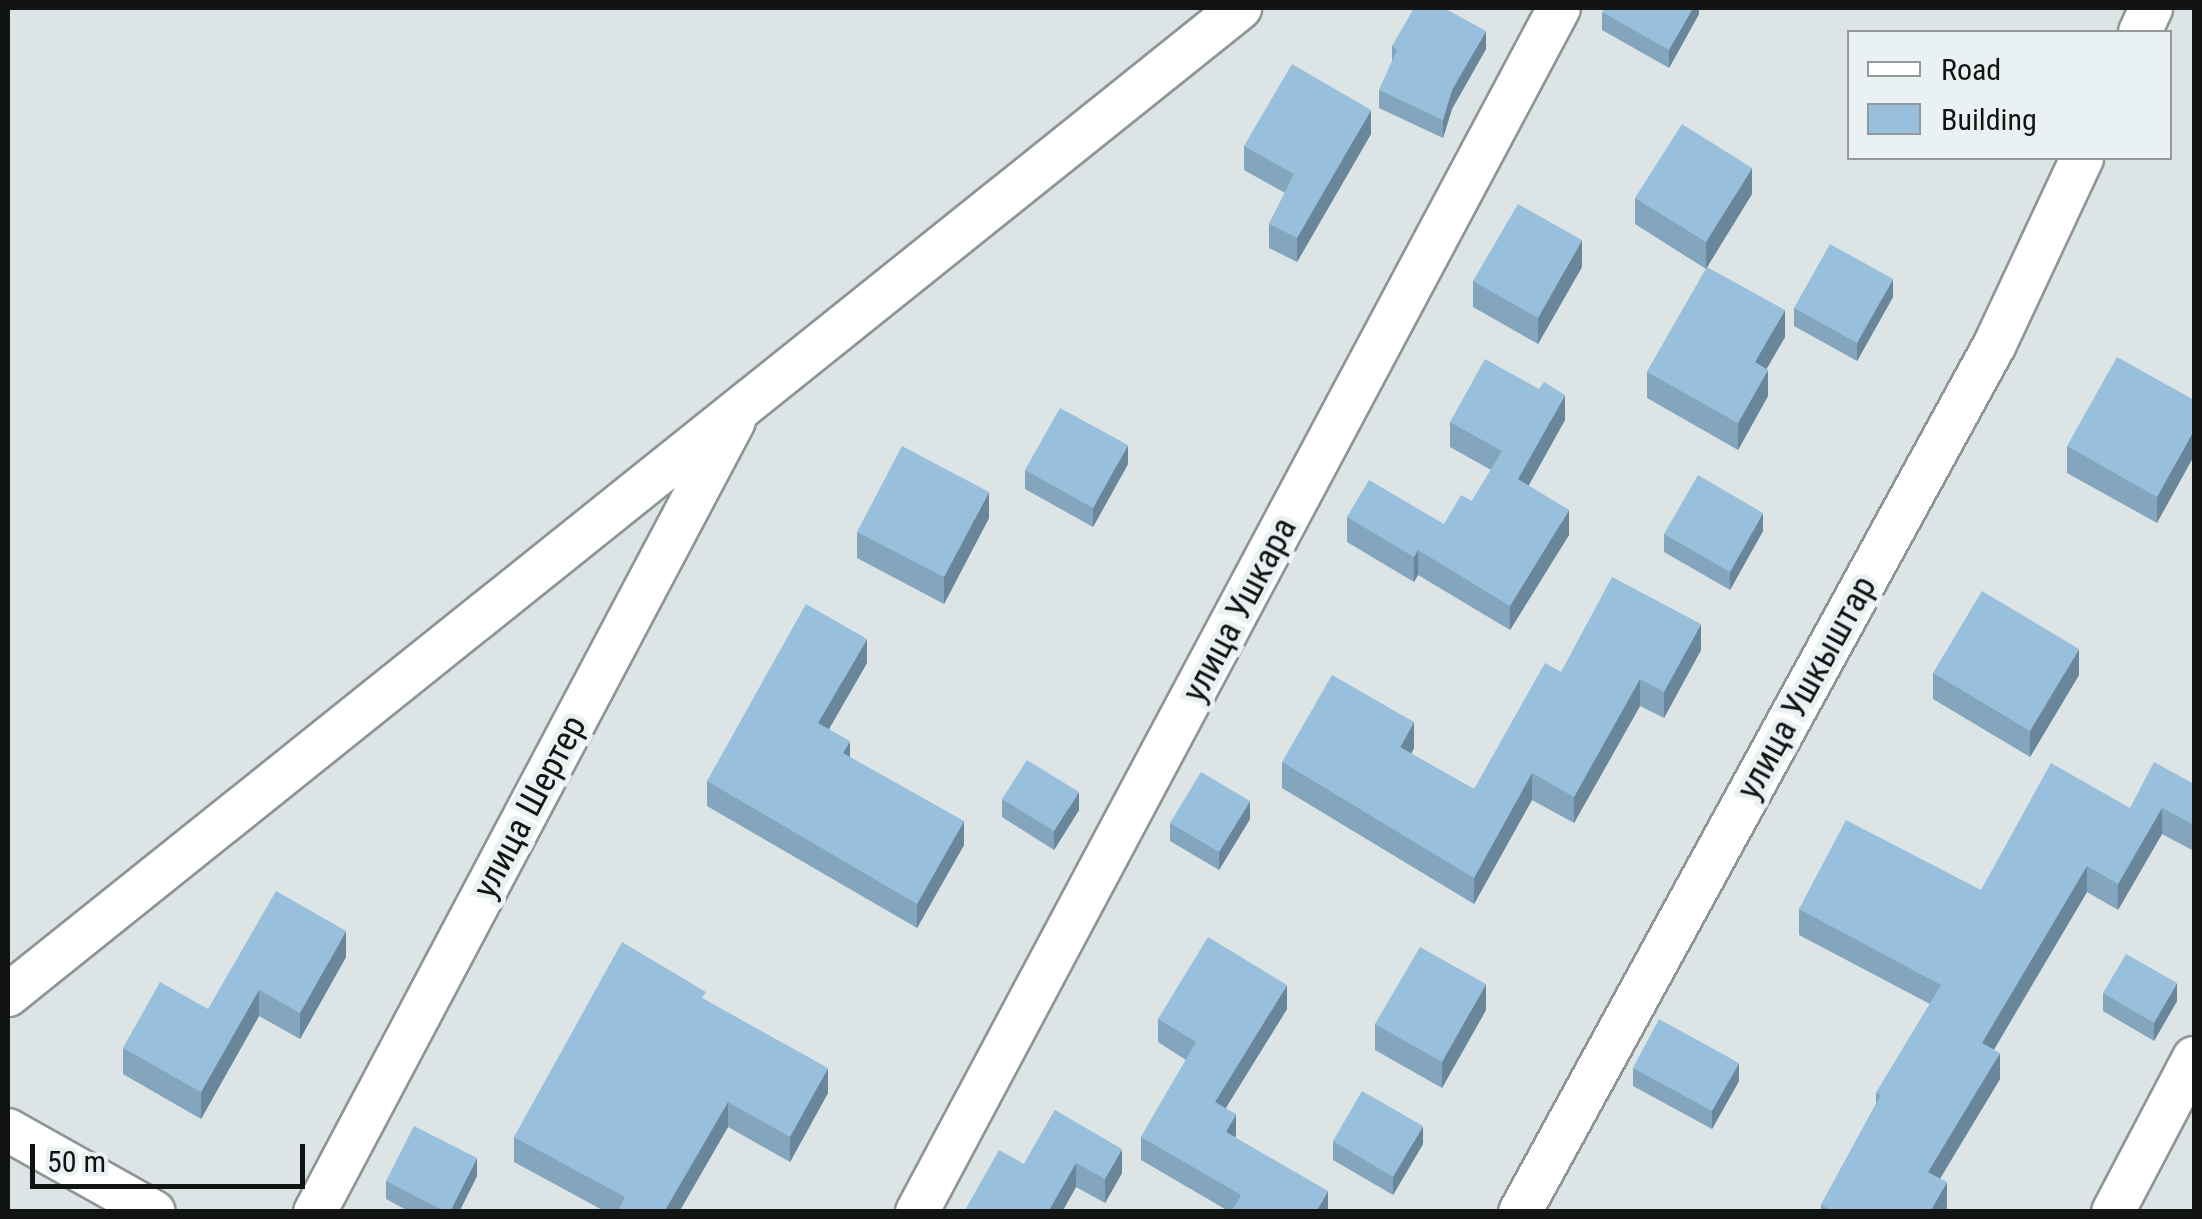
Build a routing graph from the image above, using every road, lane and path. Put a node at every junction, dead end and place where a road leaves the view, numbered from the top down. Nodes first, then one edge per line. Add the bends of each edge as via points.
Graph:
1 (1240, 8) edge
2 (1559, 8) edge
3 (2081, 160) edge
4 (744, 403) junction
5 (8, 995) edge
6 (2194, 1058) edge
7 (8, 1130) edge
8 (154, 1212) edge
9 (315, 1212) edge
10 (916, 1212) edge
11 (1520, 1212) edge
12 (2113, 1212) edge

1 - 4 street
2 - 10 street, улица Ушкара
3 - 11 street, улица Ушкыштар via 1995,344
4 - 5 street
4 - 9 street, улица Шертер
6 - 12 street
7 - 8 street

